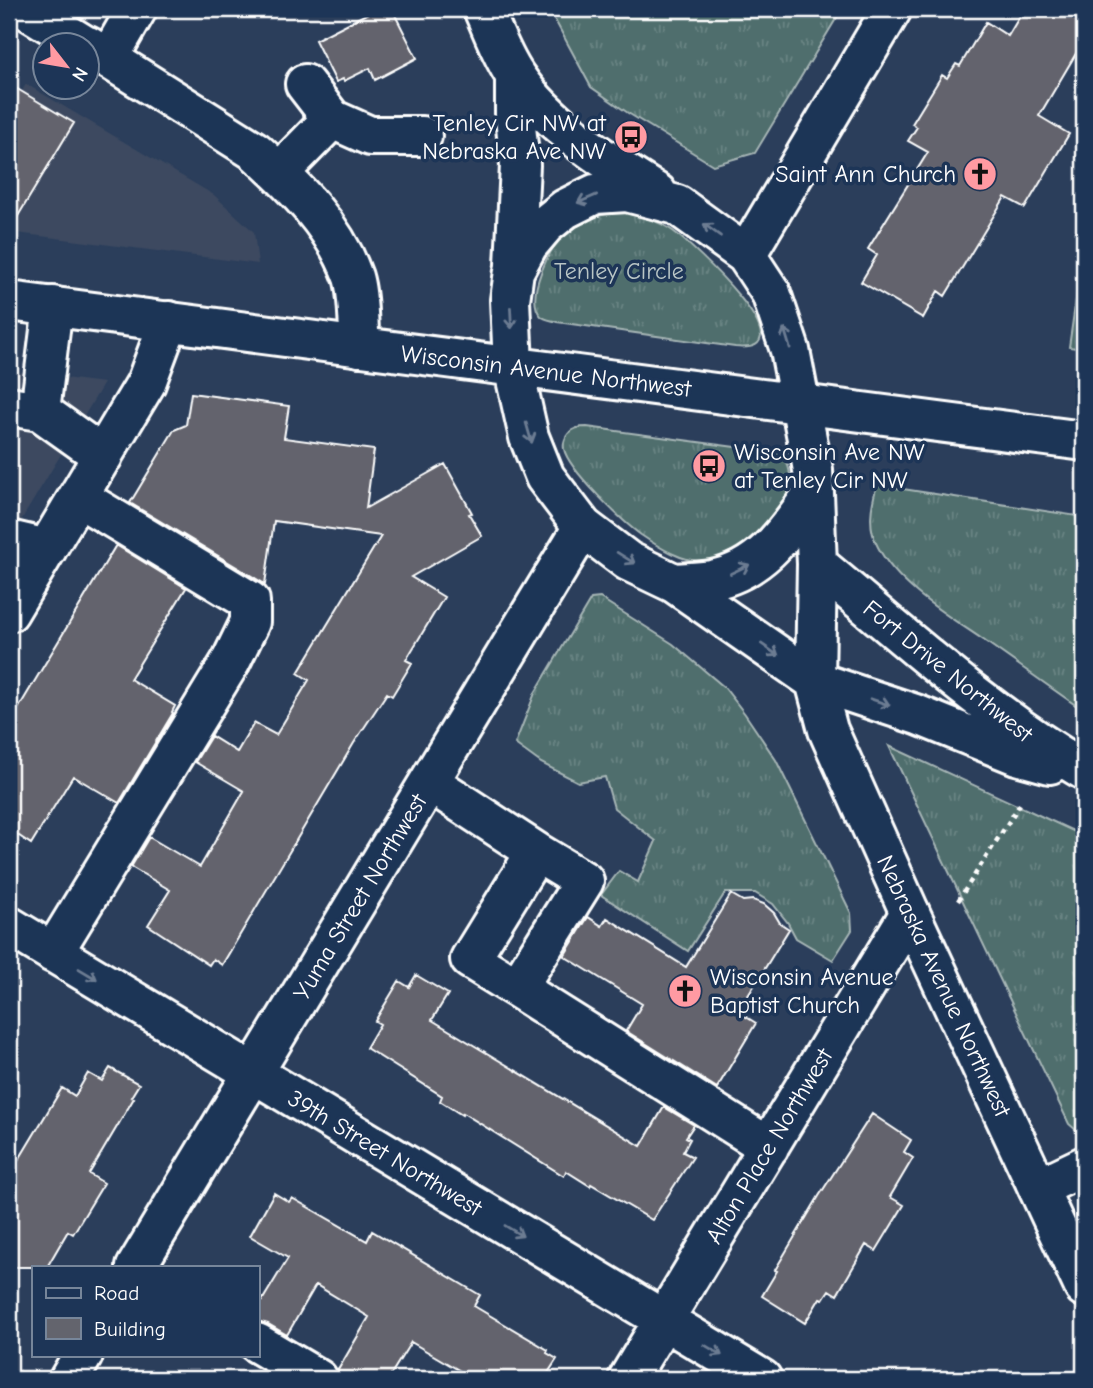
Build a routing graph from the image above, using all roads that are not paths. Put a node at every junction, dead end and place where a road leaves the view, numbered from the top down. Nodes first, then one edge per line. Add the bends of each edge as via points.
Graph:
1 (26, 9) edge
2 (137, 9) edge
3 (483, 9) edge
4 (892, 9) edge
5 (64, 32) edge
6 (102, 42) edge
7 (102, 55) edge
8 (515, 76) junction
9 (305, 84) dead end
10 (332, 120) junction
11 (422, 136) dead end
12 (279, 173) junction
13 (677, 205) junction
14 (746, 255) junction
15 (514, 271) junction
16 (9, 300) edge
17 (53, 306) junction
18 (169, 321) junction
19 (360, 347) junction
20 (513, 366) junction
21 (802, 404) junction
22 (24, 409) edge
23 (1084, 441) edge
24 (103, 456) junction
25 (813, 494) junction
26 (78, 497) junction
27 (583, 527) junction
28 (9, 540) edge
29 (47, 549) junction
30 (817, 564) junction
31 (674, 583) junction
32 (9, 612) edge
33 (815, 681) junction
34 (1084, 772) edge
35 (429, 782) junction
36 (536, 852) junction
37 (910, 913) junction
38 (9, 926) edge
39 (53, 953) junction
40 (517, 988) junction
41 (253, 1074) junction
42 (769, 1147) junction
43 (1084, 1166) edge
44 (1038, 1188) junction
45 (138, 1266) edge
46 (1084, 1287) edge
47 (663, 1320) junction
48 (259, 1344) edge
49 (82, 1356) edge
50 (69, 1379) edge
51 (318, 1379) edge
52 (628, 1379) edge
53 (762, 1379) edge

1 - 5 street
2 - 6 street
3 - 8 street
4 - 14 street
7 - 12 street via 225,130
8 - 13 street via 547,113 613,166
8 - 15 street via 520,165
9 - 10 street
10 - 11 street via 370,136
10 - 12 street
12 - 19 street via 323,220 354,279
14 -> 13 street
13 -> 15 street via 627,192 595,194 545,225
21 -> 14 street, Nebraska Avenue Northwest via 787,337 771,293
15 -> 20 street via 510,300
16 - 17 street, Wisconsin Avenue Northwest
17 - 18 street, Wisconsin Avenue Northwest
17 - 22 street
18 - 19 street, Wisconsin Avenue Northwest
18 - 24 street via 146,383
19 - 20 street, Wisconsin Avenue Northwest
20 - 21 street, Wisconsin Avenue Northwest
20 -> 27 street via 529,438 545,477
21 - 23 street, Wisconsin Avenue Northwest
21 - 25 street, Nebraska Avenue Northwest
22 - 24 street
24 - 26 street
25 - 30 street, Nebraska Avenue Northwest
31 -> 25 street via 713,580 744,569 776,546
26 - 29 street
26 - 39 street via 250,601 250,622 231,661
27 -> 31 street via 628,561
27 - 35 street, Yuma Street Northwest
28 - 29 street
29 - 32 street
30 - 33 street, Nebraska Avenue Northwest
30 - 34 street, Fort Drive Northwest via 994,709
31 -> 33 street
33 -> 34 street, Fort Drive Northwest via 918,715 1017,755
33 - 37 street, Nebraska Avenue Northwest via 828,730
35 - 36 street
35 - 41 street, Yuma Street Northwest
36 - 40 street via 470,959
36 - 40 street via 584,881
37 - 42 street, Alton Place Northwest
37 - 44 street, Nebraska Avenue Northwest
38 - 39 street, 39th Street Northwest
39 -> 41 street, 39th Street Northwest
40 - 42 street
41 - 45 street, Yuma Street Northwest
41 -> 47 street, 39th Street Northwest
42 - 47 street, Alton Place Northwest
43 - 44 street
44 - 46 street, Nebraska Avenue Northwest
47 - 52 street, Alton Place Northwest
47 -> 53 street, 39th Street Northwest
48 - 51 street
49 - 50 street

